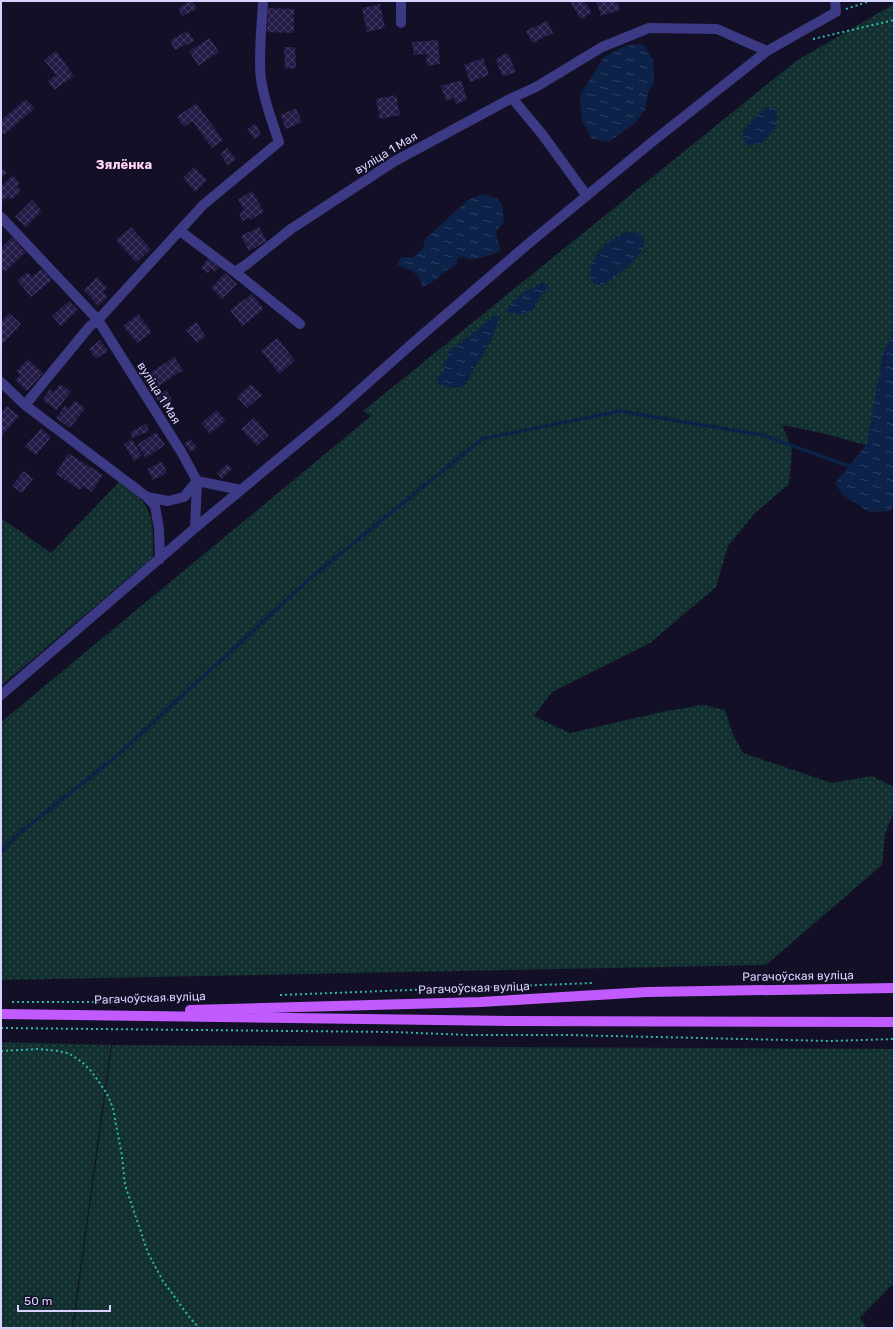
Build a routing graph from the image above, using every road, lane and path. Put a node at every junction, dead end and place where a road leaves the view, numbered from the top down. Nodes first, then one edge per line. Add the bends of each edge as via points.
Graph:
1 (263, 1) edge
2 (401, 1) edge
3 (835, 1) edge
4 (870, 1) edge
5 (836, 12) junction
6 (894, 20) edge
7 (401, 23) dead end
8 (809, 40) dead end
9 (767, 50) junction
10 (512, 98) junction
11 (587, 196) junction
12 (1, 217) edge
13 (180, 231) junction
14 (235, 272) junction
15 (98, 320) junction
16 (300, 324) dead end
17 (1, 382) edge
18 (25, 405) junction
19 (197, 480) junction
20 (241, 490) junction
21 (147, 497) junction
22 (195, 528) junction
23 (160, 558) junction
24 (1, 694) edge
25 (600, 983) dead end
26 (894, 988) edge
27 (276, 995) dead end
28 (188, 999) dead end
29 (9, 1002) dead end
30 (1, 1014) edge
31 (54, 1014) junction
32 (894, 1022) edge
33 (1, 1028) edge
34 (894, 1039) edge
35 (1, 1051) edge
36 (199, 1328) edge

1 - 13 street via 261,78 279,142 203,205
2 - 7 street
3 - 5 street
4 - 5 path
5 - 9 street
6 - 8 path
9 - 10 street, вуліца 1 Мая via 717,29 649,28 602,47 536,87
9 - 11 street
10 - 11 street
10 - 14 street, вуліца 1 Мая via 395,160 292,229
11 - 20 street
12 - 15 street, вуліца 1 Мая
13 - 14 street
13 - 15 street
14 - 16 street
15 - 18 street via 90,326
15 - 19 street, вуліца 1 Мая
17 - 18 street
18 - 21 street
19 - 20 street
19 - 21 street via 184,497 168,501
19 - 22 street
20 - 22 street
21 - 23 street via 155,506
22 - 23 street
23 - 24 street
25 - 27 path
26 - 31 main road, Рагачоўская вуліца via 647,992 481,1002
28 - 29 path
30 - 31 main road, Рагачоўская вуліца
31 - 32 main road, Рагачоўская вуліца via 511,1021
33 - 34 path via 392,1032 831,1041
35 - 36 path via 38,1049 70,1054 86,1066 99,1082 113,1108 124,1180 148,1253 163,1282

